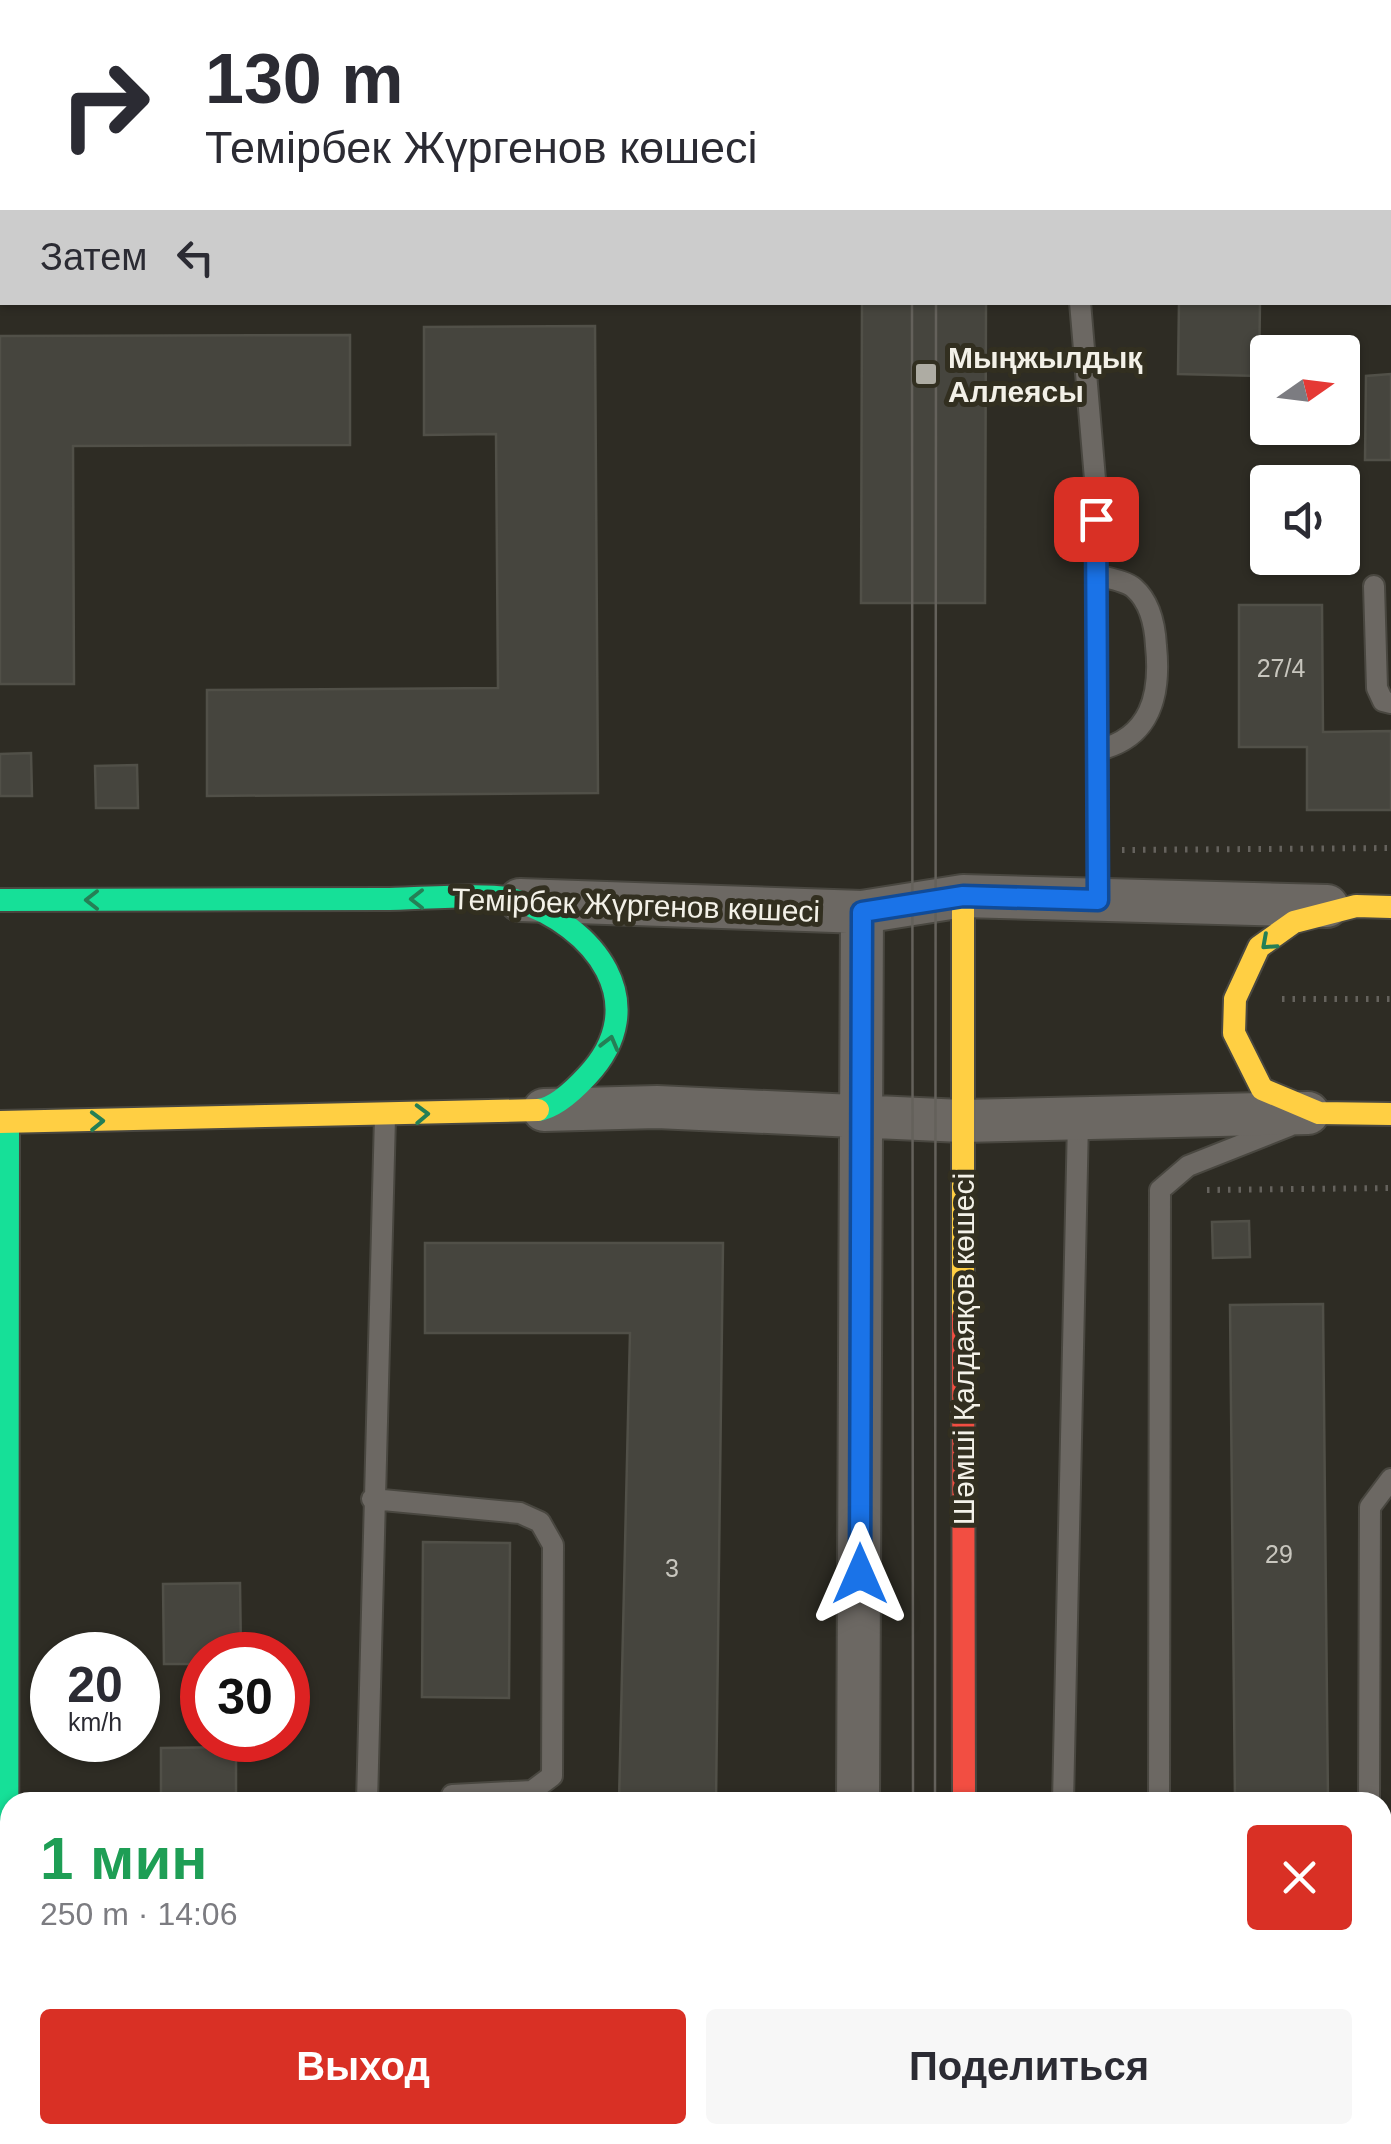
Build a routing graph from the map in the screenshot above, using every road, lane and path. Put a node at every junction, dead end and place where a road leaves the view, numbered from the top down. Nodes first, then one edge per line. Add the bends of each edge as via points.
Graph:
1 (1080, 305) edge
2 (1097, 575) junction
3 (1374, 586) dead end
4 (1391, 703) edge
5 (1098, 750) junction
6 (1391, 848) edge
7 (1098, 850) junction
8 (963, 896) junction
9 (514, 899) junction
10 (0, 900) edge
11 (1098, 900) junction
12 (1373, 907) edge
13 (862, 912) junction
14 (1235, 999) junction
15 (1391, 999) edge
16 (544, 1110) junction
17 (1318, 1113) junction
18 (1391, 1114) edge
19 (385, 1115) junction
20 (862, 1118) junction
21 (962, 1121) junction
22 (1078, 1121) junction
23 (4, 1122) edge
24 (1391, 1188) edge
25 (1160, 1190) junction
26 (0, 1311) edge
27 (6, 1340) junction
28 (1391, 1479) edge
29 (372, 1498) junction
30 (7, 1792) edge
31 (366, 1792) edge
32 (512, 1792) edge
33 (858, 1792) edge
34 (964, 1792) edge
35 (1063, 1792) edge
36 (1160, 1792) edge
37 (1369, 1792) edge

1 - 2 lane
2 - 5 lane
2 - 5 lane via 1133,586 1146,606 1159,674 1148,718 1127,738
3 - 4 lane via 1377,688
5 - 7 lane
6 - 7 path
7 - 11 lane
8 - 11 street, Темірбек Жүргенов көшесі
8 - 13 street, Темірбек Жүргенов көшесі
8 - 21 street, Шәмші Қалдаяқов көшесі
9 -> 10 street, Темірбек Жүргенов көшесі
9 - 13 street, Темірбек Жүргенов көшесі
16 -> 9 street via 580,1088 607,1058 620,1005 601,958
11 - 12 street, Темірбек Жүргенов көшесі
12 -> 14 street via 1294,922 1259,947
13 - 20 street
14 - 15 path
14 - 17 street via 1234,1034 1262,1089
19 -> 16 street
16 - 20 street via 658,1107
17 - 18 street
17 - 22 street
17 - 25 lane via 1188,1166
23 -> 19 street
19 - 29 lane
20 - 21 street
20 - 33 street
21 - 22 street
21 - 34 street, Шәмші Қалдаяқов көшесі
22 - 35 lane
23 - 27 street
24 - 25 path
25 - 36 lane
26 - 27 street
27 - 30 street
28 - 37 lane via 1370,1508
29 - 31 lane
29 - 32 lane via 520,1513 540,1522 553,1545 552,1776 532,1791

